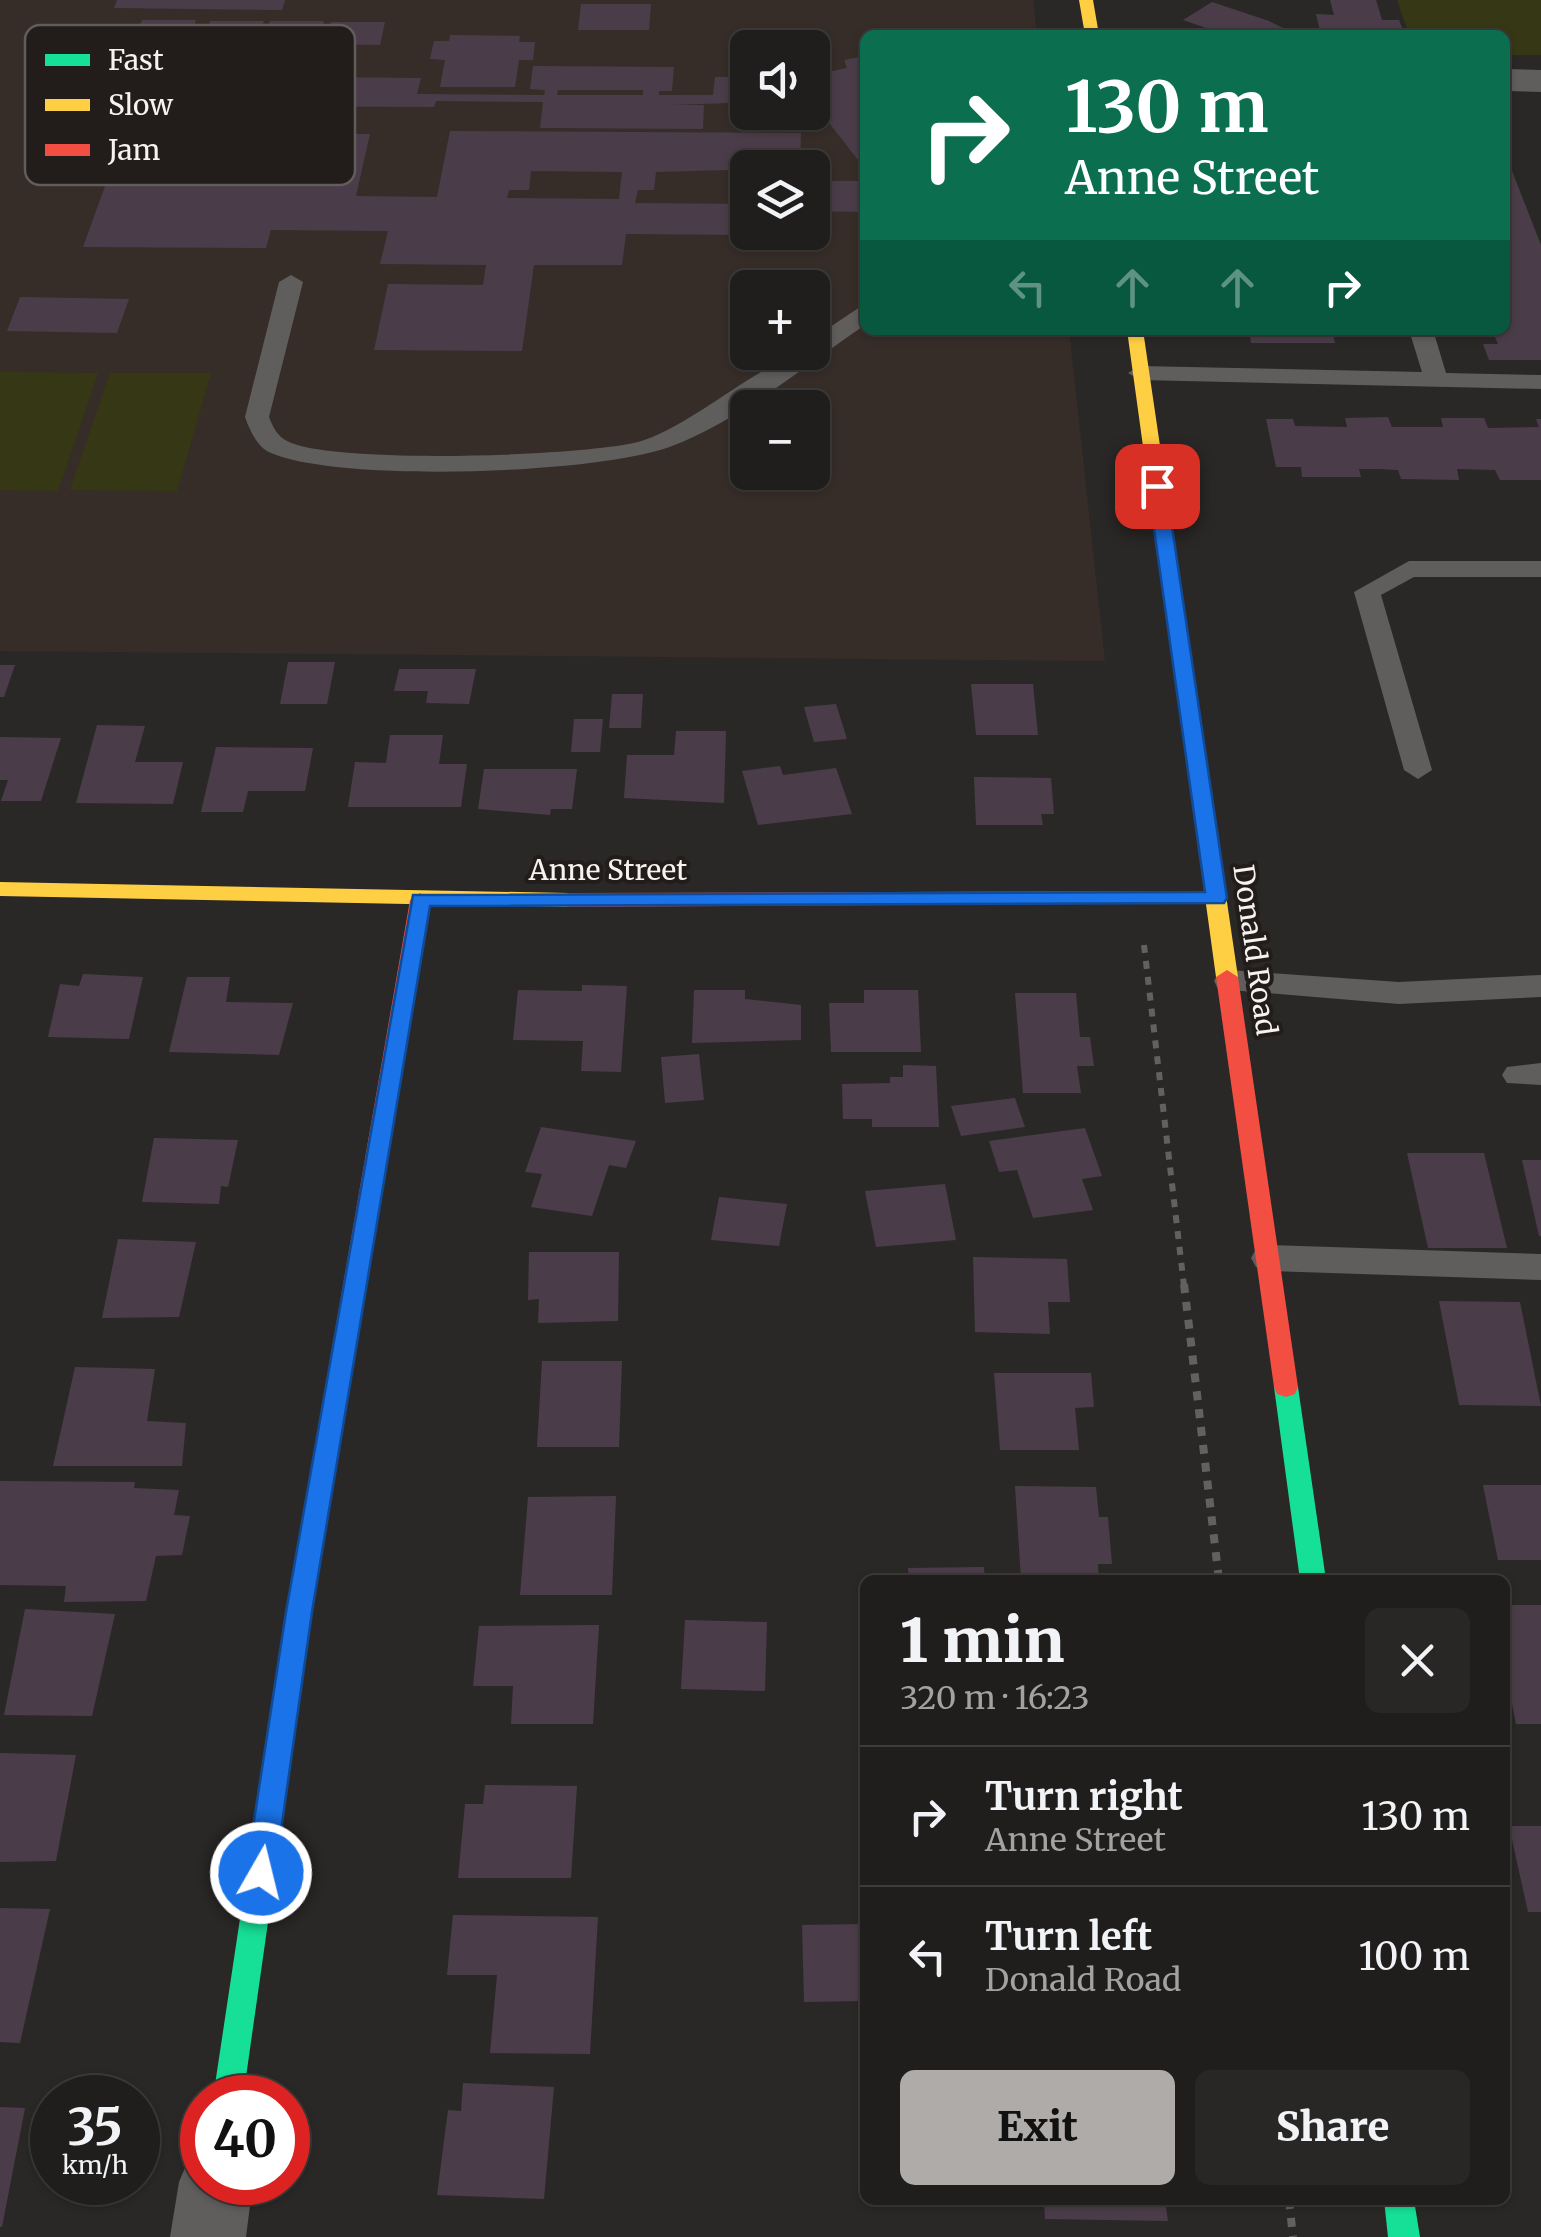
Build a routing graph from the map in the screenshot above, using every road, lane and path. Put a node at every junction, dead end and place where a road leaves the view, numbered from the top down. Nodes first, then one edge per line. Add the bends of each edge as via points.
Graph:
1 (1086, 0) edge
2 (1091, 30) edge
3 (1510, 80) edge
4 (1541, 81) edge
5 (292, 282) dead end
6 (860, 317) edge
7 (1136, 335) edge
8 (1423, 335) edge
9 (830, 338) edge
10 (782, 370) edge
11 (1140, 373) junction
12 (1436, 379) junction
13 (1541, 382) edge
14 (1541, 570) edge
15 (1418, 770) dead end
16 (0, 889) edge
17 (1216, 898) junction
18 (420, 900) junction
19 (1144, 939) dead end
20 (1230, 981) junction
21 (1541, 986) edge
22 (1268, 1258) junction
23 (1541, 1267) edge
24 (1218, 1575) edge
25 (1312, 1575) edge
26 (231, 2075) edge
27 (213, 2205) edge
28 (1289, 2205) edge
29 (1400, 2205) edge
30 (208, 2237) edge
31 (1293, 2237) edge
32 (1404, 2237) edge

1 - 2 street
3 - 4 street
5 - 10 lane via 257,417 278,446 328,458 544,460 639,450 698,427
6 - 9 lane
7 - 11 street, Donald Road
8 - 12 lane
11 - 12 lane
11 - 17 street, Donald Road
12 - 13 lane
14 - 15 lane via 1409,569 1366,592
16 - 18 street, Anne Street
17 - 18 street, Anne Street
17 - 20 street, Donald Road
18 - 26 street via 299,1612
19 - 24 path
20 - 21 lane via 1399,993
20 - 22 street, Donald Road
22 - 23 lane
22 - 25 street, Donald Road
27 - 30 street
28 - 31 path
29 - 32 street

